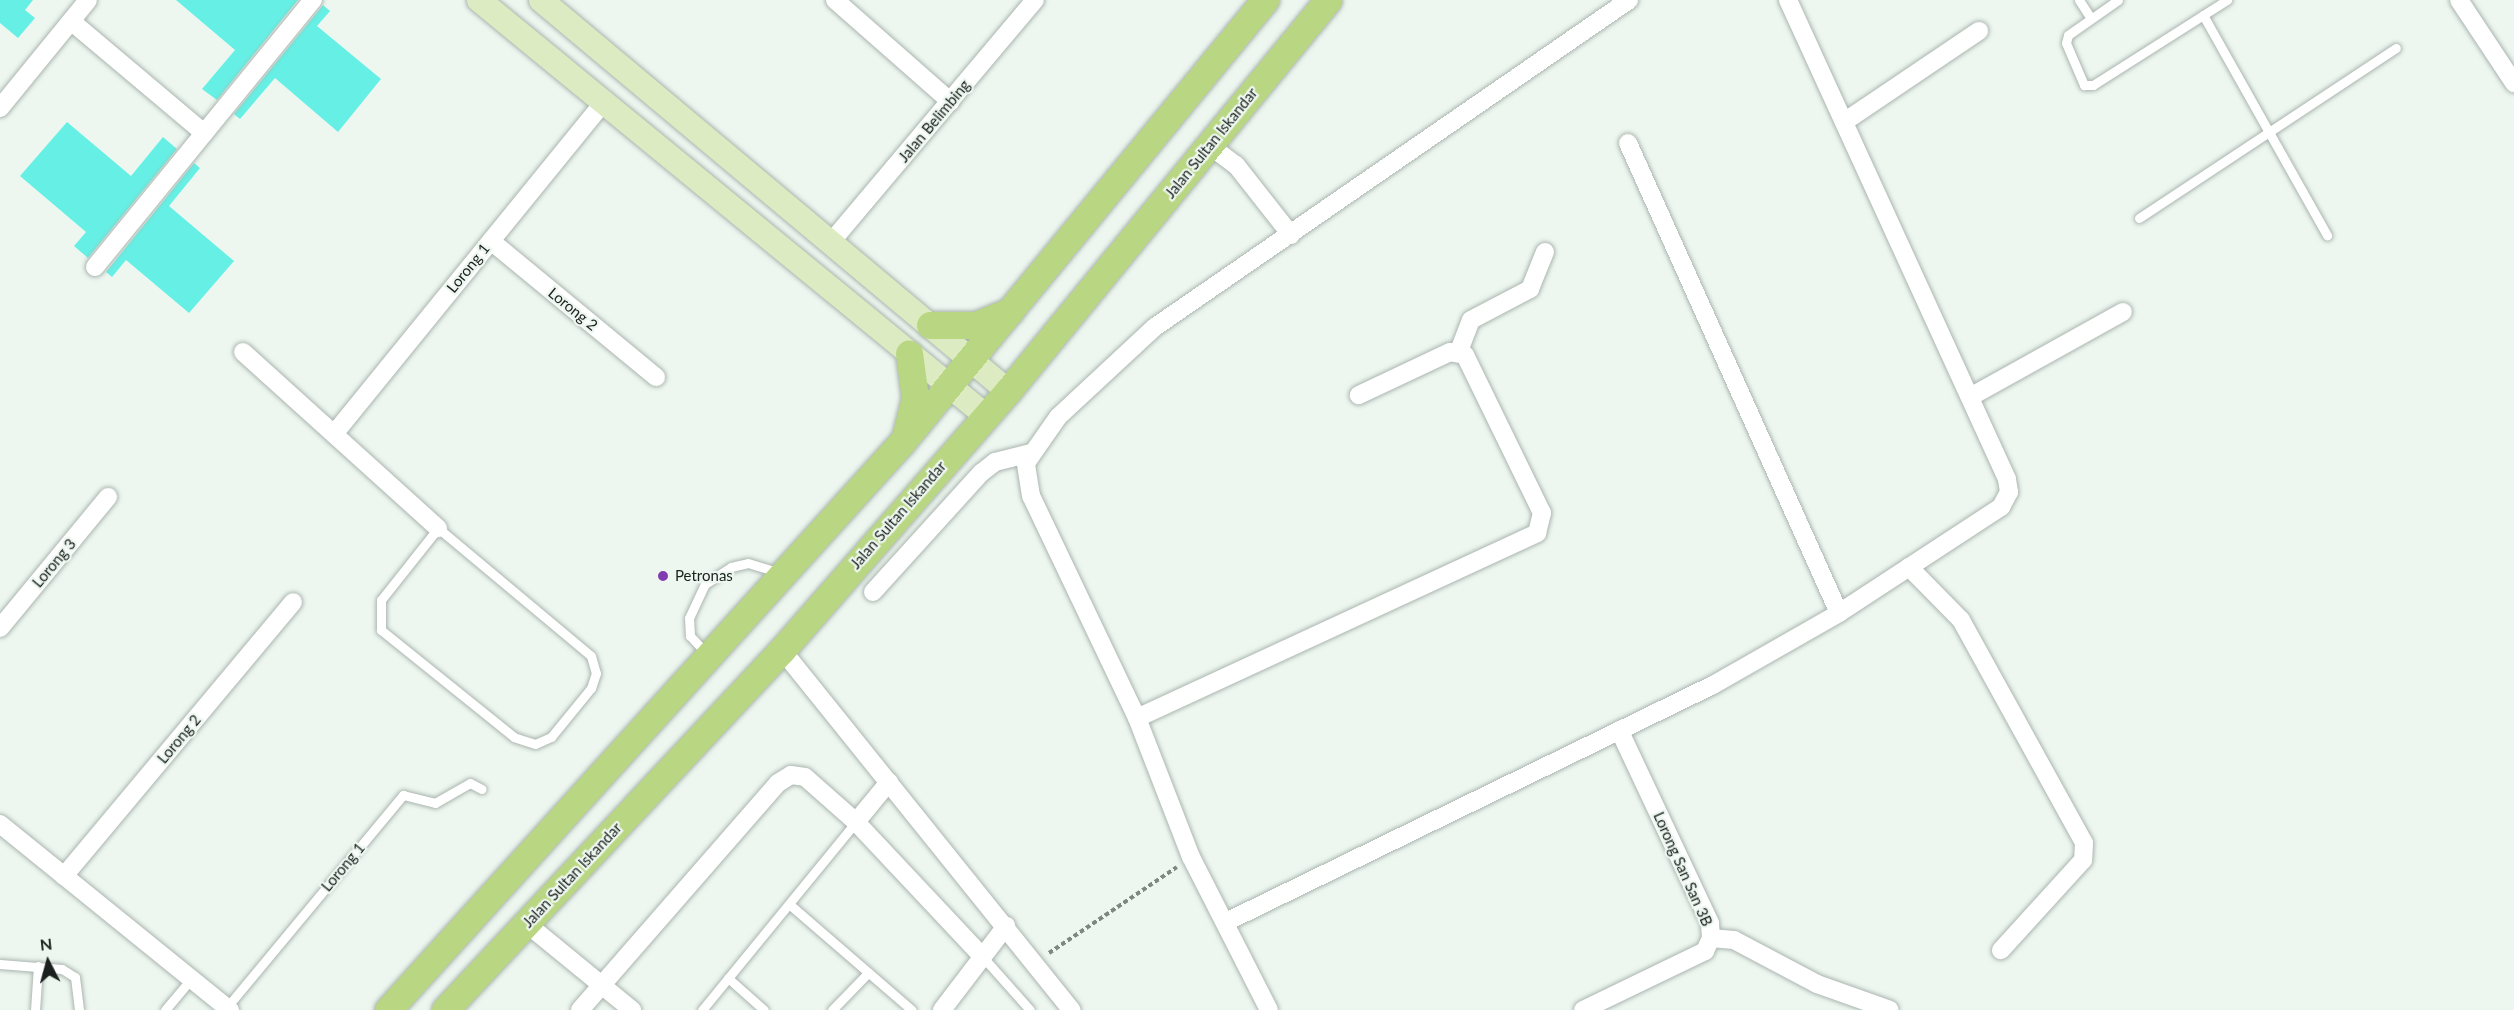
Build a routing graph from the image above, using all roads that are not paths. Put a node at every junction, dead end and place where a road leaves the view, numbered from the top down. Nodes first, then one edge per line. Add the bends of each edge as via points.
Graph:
1 (88, 0) edge
2 (313, 0) edge
3 (479, 0) edge
4 (541, 0) edge
5 (835, 0) edge
6 (1035, 0) edge
7 (1265, 0) edge
8 (1328, 0) edge
9 (1629, 0) edge
10 (1788, 0) edge
11 (2079, 0) edge
12 (2118, 0) edge
13 (2227, 0) edge
14 (2459, 0) edge
15 (2203, 15) junction
16 (2090, 17) junction
17 (71, 21) junction
18 (1979, 31) dead end
19 (2396, 48) dead end
20 (2514, 83) edge
21 (951, 102) junction
22 (603, 103) junction
23 (0, 108) edge
24 (1844, 122) junction
25 (204, 133) junction
26 (2271, 134) junction
27 (1628, 144) dead end
28 (1209, 145) junction
29 (2139, 218) dead end
30 (1291, 235) junction
31 (2327, 235) dead end
32 (490, 241) junction
33 (832, 242) junction
34 (1545, 252) dead end
35 (95, 267) dead end
36 (1015, 308) junction
37 (2123, 312) dead end
38 (930, 325) junction
39 (1459, 351) junction
40 (243, 352) dead end
41 (909, 353) junction
42 (973, 360) junction
43 (656, 377) dead end
44 (951, 385) junction
45 (1008, 391) junction
46 (1359, 395) dead end
47 (1970, 397) junction
48 (985, 415) junction
49 (334, 434) junction
50 (903, 441) junction
51 (1030, 453) junction
52 (108, 497) dead end
53 (438, 528) junction
54 (1910, 567) junction
55 (785, 575) junction
56 (873, 592) dead end
57 (293, 602) dead end
58 (1839, 613) junction
59 (0, 628) edge
60 (782, 650) junction
61 (711, 658) junction
62 (1137, 718) junction
63 (1619, 730) junction
64 (889, 782) junction
65 (482, 789) dead end
66 (856, 822) junction
67 (0, 824) edge
68 (64, 876) junction
69 (789, 904) junction
70 (1228, 921) junction
71 (527, 924) junction
72 (1006, 926) junction
73 (1711, 938) junction
74 (2001, 950) dead end
75 (982, 957) junction
76 (0, 964) edge
77 (38, 966) junction
78 (868, 973) junction
79 (728, 978) junction
80 (191, 979) junction
81 (602, 986) junction
82 (228, 1009) edge
83 (35, 1010) edge
84 (79, 1010) edge
85 (165, 1010) edge
86 (387, 1010) edge
87 (445, 1010) edge
88 (580, 1010) edge
89 (632, 1010) edge
90 (702, 1010) edge
91 (764, 1010) edge
92 (832, 1010) edge
93 (912, 1010) edge
94 (942, 1010) edge
95 (1030, 1010) edge
96 (1071, 1010) edge
97 (1269, 1010) edge
98 (1583, 1010) edge
99 (1890, 1010) edge

1 - 17 street
2 - 25 street
3 - 22 street
4 - 33 street
5 - 21 street
6 - 21 street, Jalan Belimbing
7 - 36 main road
8 - 28 main road, Jalan Sultan Iskandar
9 - 30 street
10 - 24 street
11 - 16 lane
12 - 16 lane
13 - 15 lane
14 - 20 street
15 - 16 lane via 2089,86 2081,83 2066,43
15 - 26 lane
17 - 23 street
17 - 25 street
18 - 24 street
19 - 26 lane
21 - 33 street, Jalan Belimbing
22 - 32 street, Lorong 1
22 - 41 street
24 - 47 street
25 - 35 street
26 - 29 lane
26 - 31 lane
27 - 58 street
28 - 30 street via 1236,165
28 - 45 main road, Jalan Sultan Iskandar
30 - 51 street via 1155,327 1058,417
32 - 43 street, Lorong 2
32 - 49 street, Lorong 1
33 - 38 street
34 - 39 street via 1530,289 1471,320
36 - 38 main road via 976,325
36 - 42 main road
37 - 47 street
38 - 42 street
39 - 46 street
39 - 62 street via 1542,513 1537,533
40 - 49 street
41 - 44 street
41 - 50 main road via 915,398
42 - 44 main road
42 - 45 street
44 - 48 street
44 - 50 main road
45 - 48 main road, Jalan Sultan Iskandar
47 - 54 street via 2009,492 2001,507
48 - 60 main road, Jalan Sultan Iskandar
49 - 53 street
50 - 55 main road
51 - 56 street via 1007,457 981,473
51 - 62 street via 1031,496
52 - 59 street, Lorong 3
53 - 53 lane via 591,656 596,673 591,688 551,737 535,744 514,737 381,630 381,600
54 - 58 street
54 - 74 street via 1967,629 2084,843 2083,860
55 - 61 main road
55 - 61 lane via 748,563 730,567 705,584 689,618 690,636
57 - 68 street, Lorong 2
58 - 63 street
60 - 64 street
60 - 71 main road, Jalan Sultan Iskandar
61 - 86 main road
62 - 70 street via 1191,857
63 - 70 street
63 - 73 street, Lorong San San 3B via 1710,923
64 - 66 street
64 - 72 street
65 - 82 lane, Lorong 1 via 470,783 435,803 403,795
66 - 69 lane
66 - 75 street
66 - 81 street via 805,777 791,775 778,783
67 - 68 street
68 - 80 street
69 - 78 lane
69 - 79 lane
70 - 97 street
71 - 81 street
71 - 87 main road, Jalan Sultan Iskandar
72 - 75 street
72 - 96 street
73 - 98 street, Lorong San San 3B via 1705,951
73 - 99 street via 1734,940 1817,984
75 - 94 street
75 - 95 lane
76 - 77 lane
77 - 83 lane
77 - 84 lane via 75,977
78 - 92 lane
78 - 93 lane
79 - 90 lane
79 - 91 lane
80 - 82 street
80 - 85 lane
81 - 88 street
81 - 89 street

